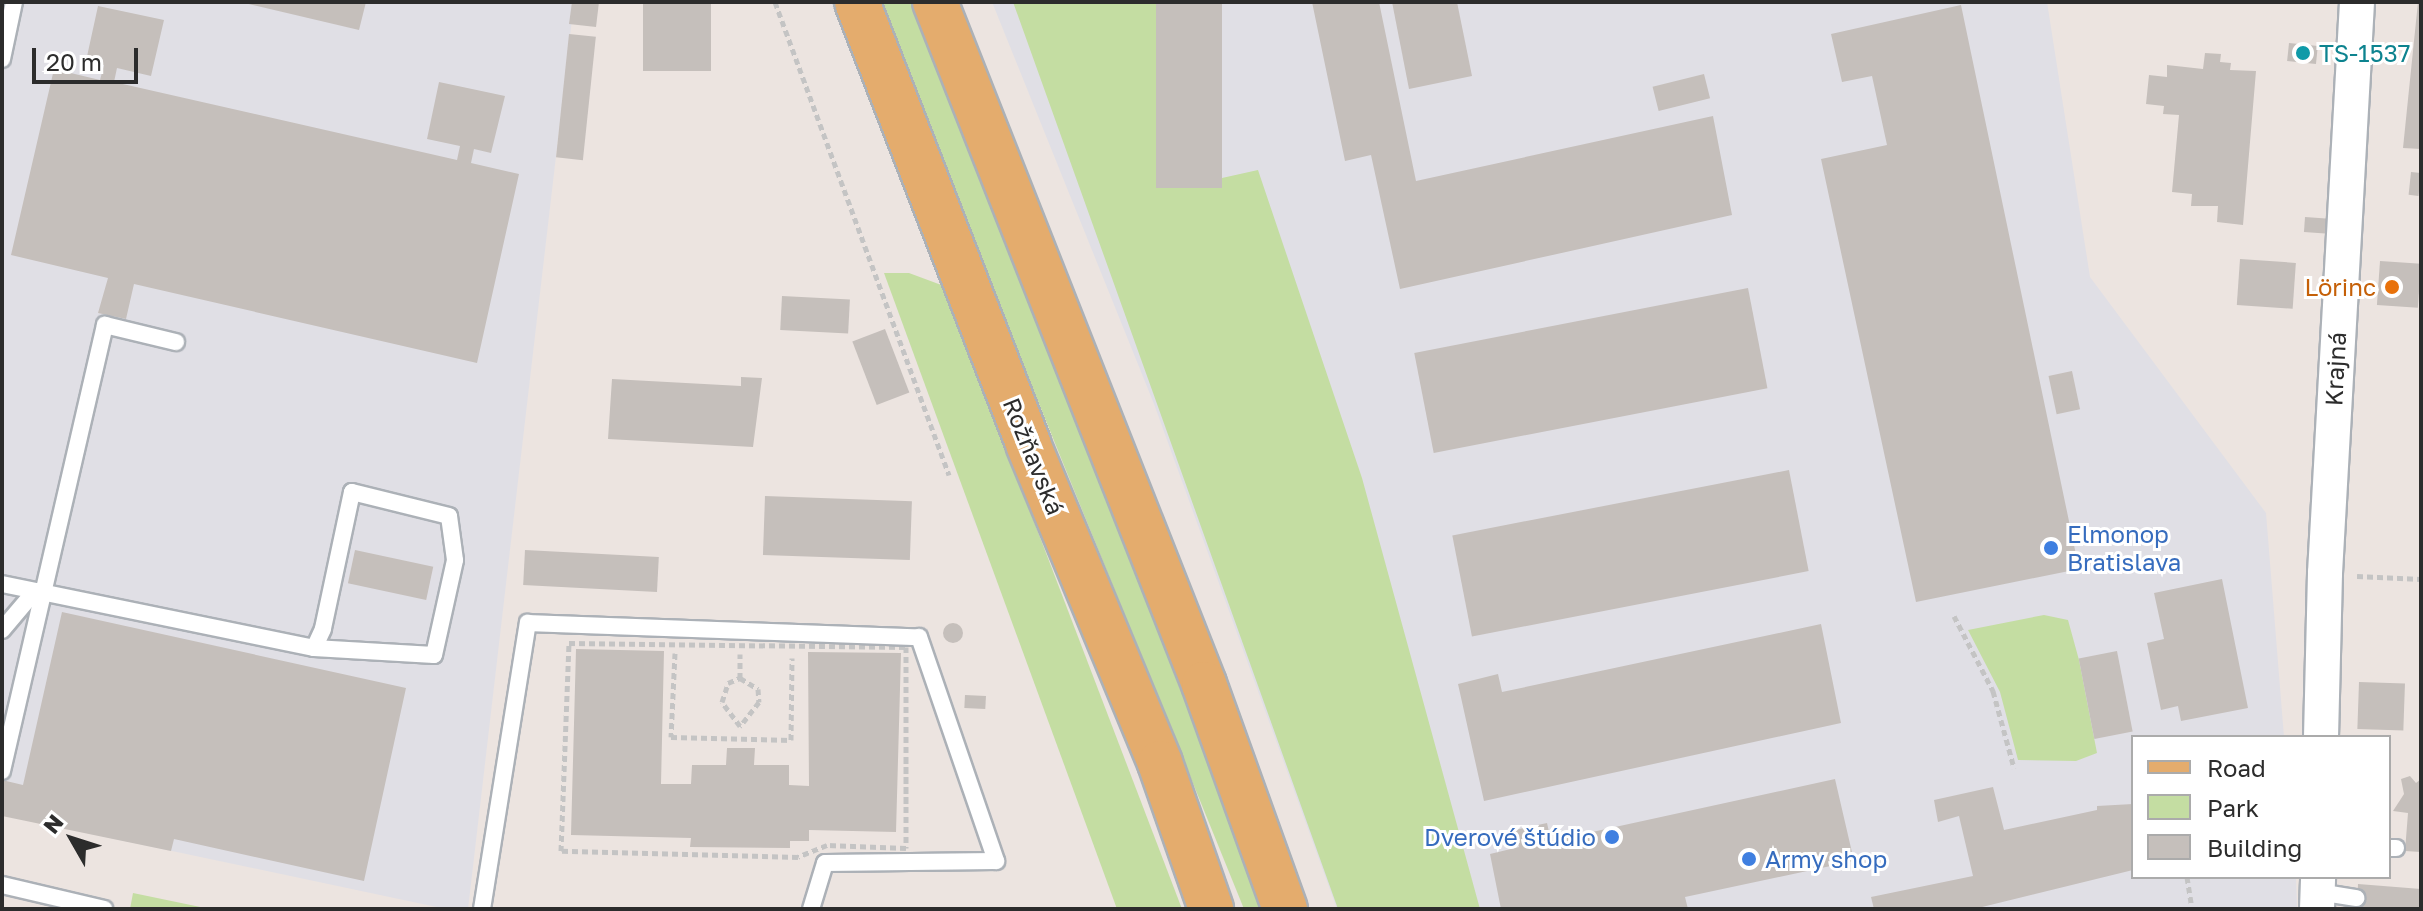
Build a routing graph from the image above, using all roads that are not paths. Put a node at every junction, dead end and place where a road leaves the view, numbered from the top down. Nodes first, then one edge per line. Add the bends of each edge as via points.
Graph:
1 (857, 2) edge
2 (935, 2) edge
3 (2357, 2) edge
4 (9, 8) edge
5 (2, 59) edge
6 (176, 342) dead end
7 (2, 584) edge
8 (40, 592) junction
9 (2, 630) edge
10 (314, 648) junction
11 (2321, 735) edge
12 (2, 771) edge
13 (2, 885) edge
14 (2318, 893) edge
15 (2357, 898) dead end
16 (104, 909) edge
17 (482, 909) edge
18 (811, 909) edge
19 (1211, 909) edge
20 (1285, 909) edge

1 - 19 main road, Rožňavská via 1028,444 1160,763
2 - 20 main road via 1204,684
3 - 11 street, Krajná
4 - 5 lane
6 - 8 lane via 105,325
7 - 8 lane
8 - 9 lane
8 - 10 lane
8 - 12 lane
10 - 10 lane via 323,629 352,492 449,516 455,560 434,655
13 - 16 lane
14 - 15 lane
17 - 18 lane via 528,623 675,636 919,637 996,861 825,863

